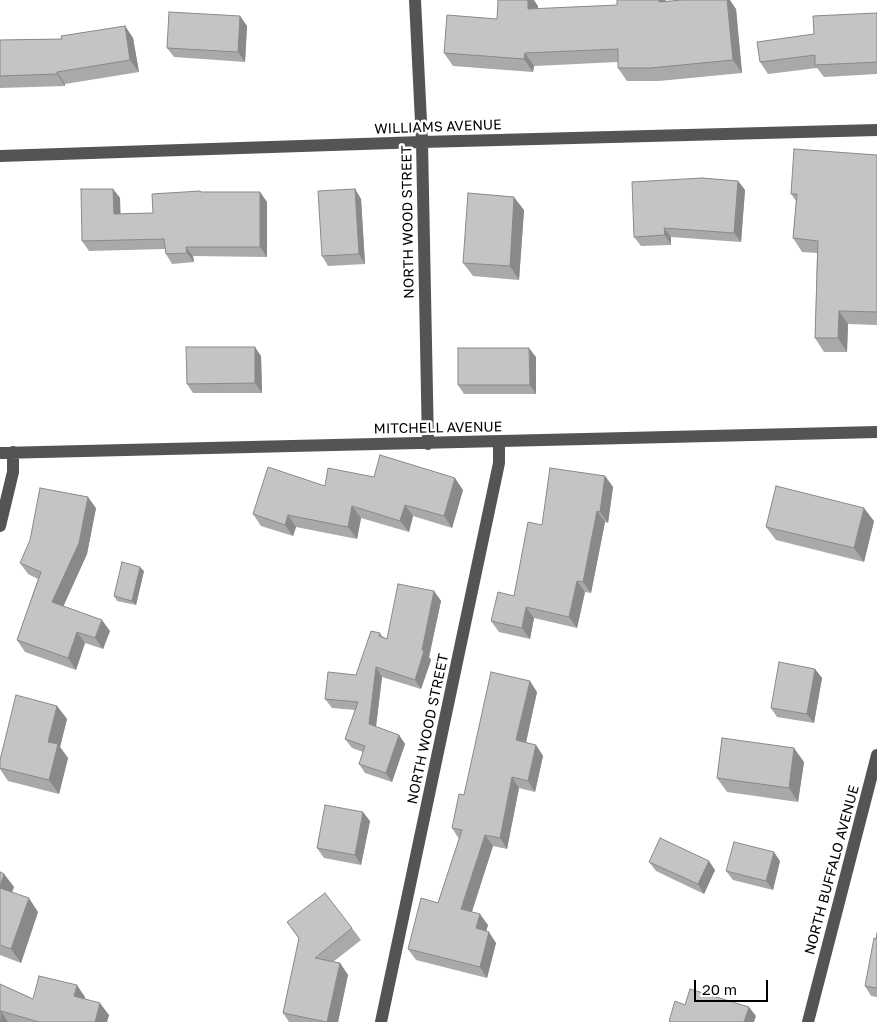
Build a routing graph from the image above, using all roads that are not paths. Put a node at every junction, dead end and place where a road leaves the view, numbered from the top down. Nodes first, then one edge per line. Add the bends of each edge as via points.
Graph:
1 (415, 0) edge
2 (877, 130) edge
3 (422, 142) junction
4 (0, 156) edge
5 (877, 432) edge
6 (499, 442) junction
7 (428, 444) junction
8 (0, 452) edge
9 (13, 452) junction
10 (0, 526) edge
11 (877, 755) edge
12 (381, 1022) edge
13 (808, 1022) edge

1 - 3 street, NORTH WOOD STREET
2 - 3 street, WILLIAMS AVENUE
3 - 4 street, WILLIAMS AVENUE
3 - 7 street, NORTH WOOD STREET
5 - 6 street, MITCHELL AVENUE
6 - 7 street, MITCHELL AVENUE
6 - 12 street, NORTH WOOD STREET via 499,463
7 - 9 street, MITCHELL AVENUE
8 - 9 street, MITCHELL AVENUE
9 - 10 street via 13,472
11 - 13 street, NORTH BUFFALO AVENUE

